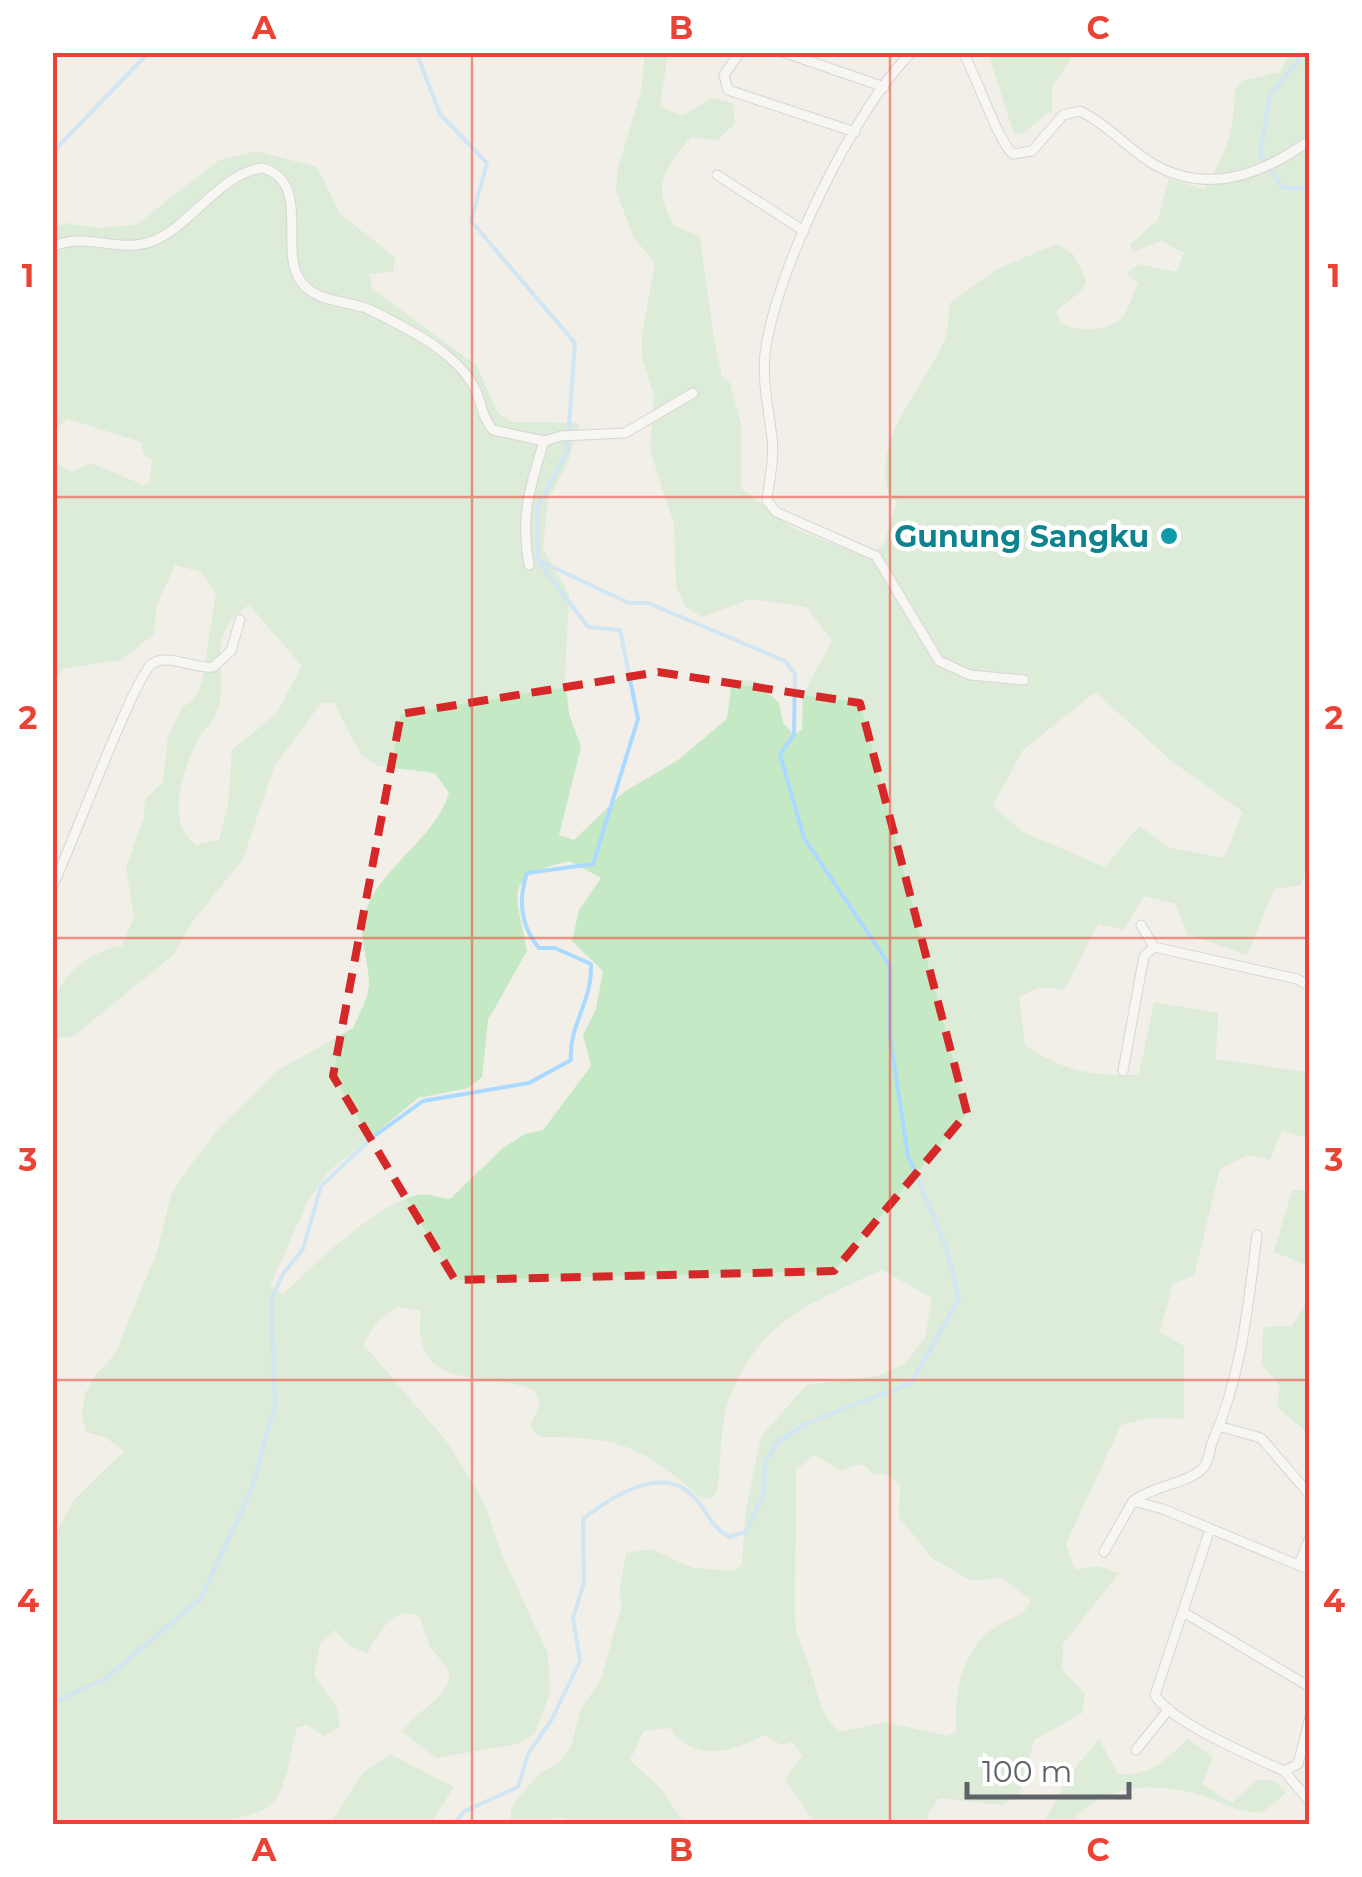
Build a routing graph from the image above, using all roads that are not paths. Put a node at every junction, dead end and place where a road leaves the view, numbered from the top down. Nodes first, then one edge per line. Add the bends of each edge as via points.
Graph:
1 (740, 52) edge
2 (783, 52) edge
3 (912, 52) edge
4 (963, 52) edge
5 (884, 86) junction
6 (855, 132) junction
7 (1310, 140) edge
8 (717, 175) dead end
9 (804, 231) junction
10 (52, 247) edge
11 (693, 393) dead end
12 (544, 441) junction
13 (529, 565) dead end
14 (240, 620) dead end
15 (1024, 680) dead end
16 (53, 885) edge
17 (1141, 925) dead end
18 (1154, 947) junction
19 (1310, 986) edge
20 (1124, 1071) dead end
21 (1257, 1235) dead end
22 (1222, 1427) junction
23 (1310, 1495) edge
24 (1132, 1502) junction
25 (1210, 1529) junction
26 (1310, 1536) edge
27 (1104, 1552) dead end
28 (1298, 1565) junction
29 (1310, 1570) edge
30 (1183, 1612) junction
31 (1310, 1687) edge
32 (1168, 1709) junction
33 (1310, 1717) edge
34 (1136, 1750) dead end
35 (1284, 1771) junction
36 (1310, 1802) edge

1 - 6 street via 724,75 728,90
2 - 5 street
3 - 5 street
4 - 7 street via 988,98 1000,140 1014,154 1032,151 1063,115 1080,111 1149,161 1200,180 1256,173
5 - 6 street
6 - 9 street
8 - 9 street
9 - 15 street via 765,355 773,440 769,506 876,556 938,661 970,675
10 - 12 street via 90,239 154,241 245,173 268,168 288,191 295,267 307,288 412,331 468,377 493,430
11 - 12 street via 625,432
12 - 13 street via 525,507
14 - 16 street via 231,651 213,667 166,660 138,678
17 - 18 street
18 - 19 street
18 - 20 street via 1144,956
21 - 22 street via 1244,1337
22 - 23 street via 1261,1438
22 - 24 street via 1201,1470
24 - 25 street
24 - 27 street
25 - 28 street
25 - 30 street
26 - 28 street
28 - 29 street
30 - 31 street
30 - 32 street via 1156,1686 1155,1695
32 - 34 street
32 - 35 street
33 - 35 street via 1298,1764
35 - 36 street

